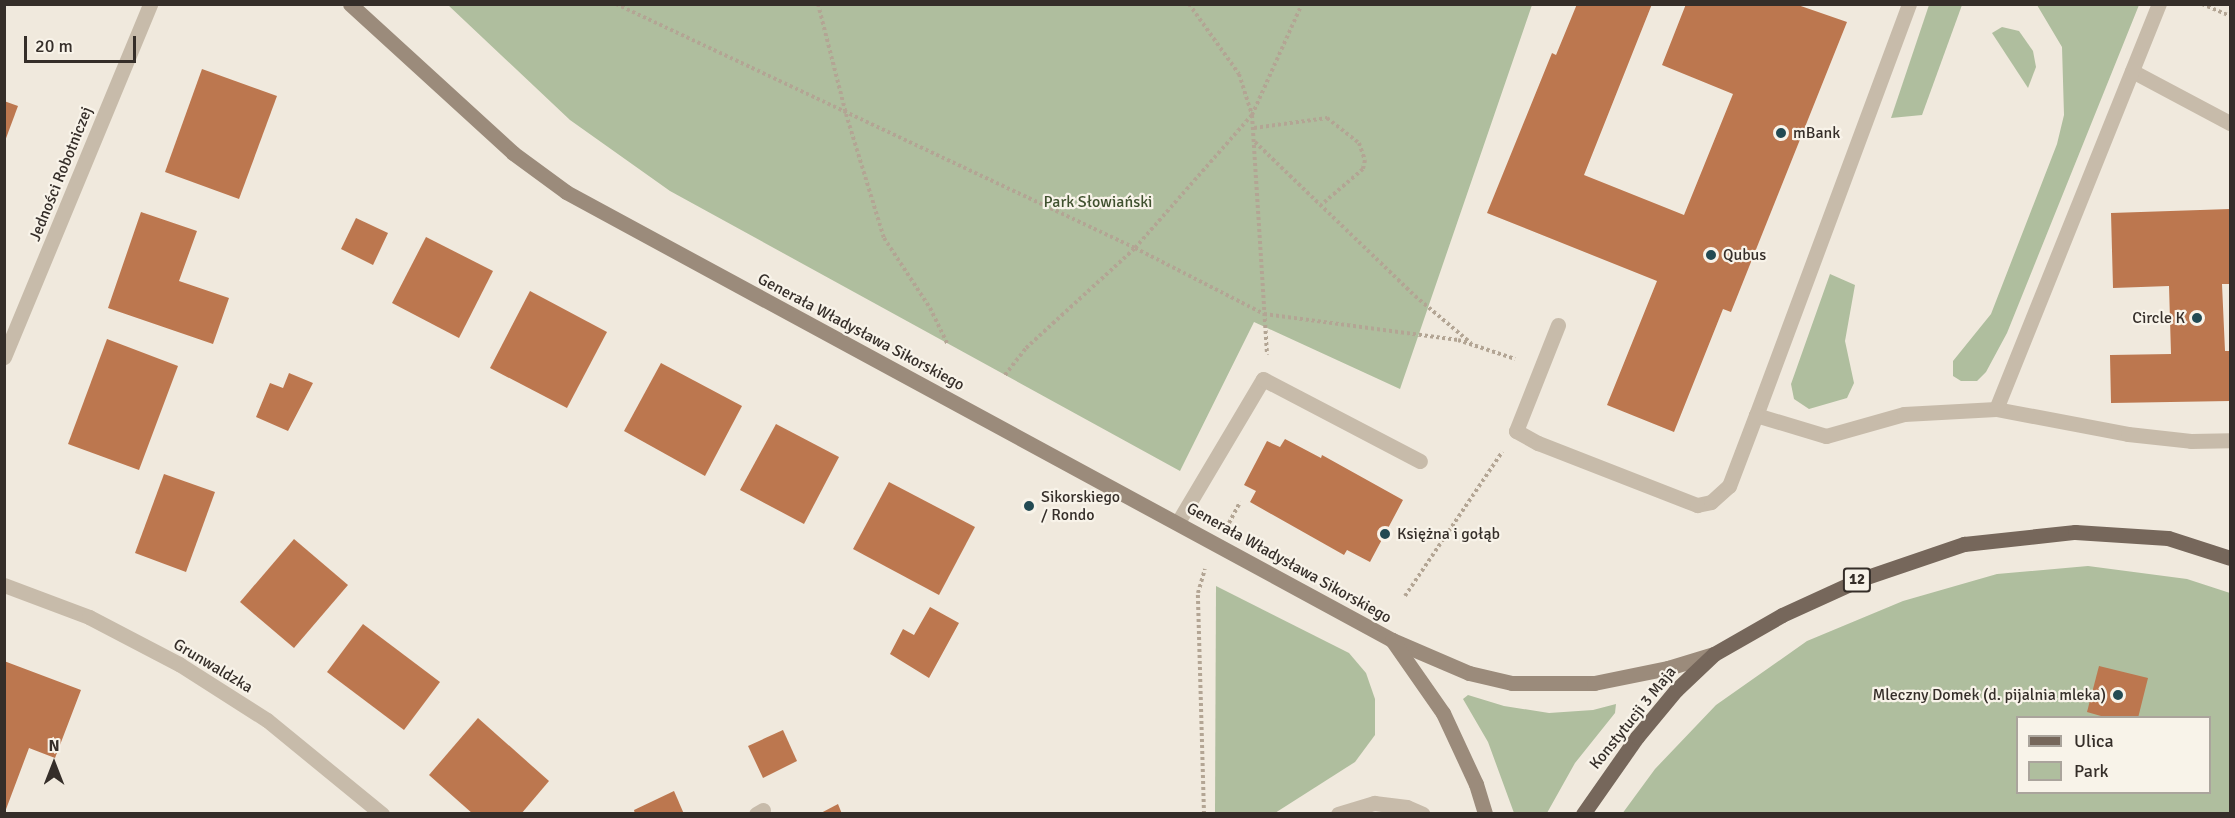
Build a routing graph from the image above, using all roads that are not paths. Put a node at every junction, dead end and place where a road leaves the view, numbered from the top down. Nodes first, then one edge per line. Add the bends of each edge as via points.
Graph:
1 (150, 4) edge
2 (350, 4) edge
3 (1909, 4) edge
4 (2159, 4) edge
5 (2132, 71) junction
6 (2230, 123) edge
7 (1558, 325) dead end
8 (4, 357) edge
9 (1996, 409) junction
10 (1756, 415) junction
11 (2230, 440) edge
12 (1420, 461) dead end
13 (1178, 522) junction
14 (2168, 538) junction
15 (2230, 548) edge
16 (2230, 558) edge
17 (4, 585) edge
18 (1392, 640) junction
19 (1714, 654) junction
20 (382, 813) edge
21 (1338, 813) edge
22 (1423, 813) edge
23 (1485, 813) edge
24 (1583, 813) edge

1 - 8 street, Jedności Robotniczej
2 - 13 street, Generała Władysława Sikorskiego via 513,153 566,192
3 - 10 street
4 - 5 street
5 - 6 street
5 - 9 street
7 - 10 street via 1516,431 1661,494 1697,505 1711,502 1729,486
9 - 10 street via 1904,414 1826,436
9 - 11 street via 2128,434 2191,441
12 - 13 street via 1263,379
13 - 18 street, Generała Władysława Sikorskiego
14 - 15 main road, 12
14 - 16 main road, Konstytucji 3 Maja / 12
14 - 19 main road, Konstytucji 3 Maja / 12 via 2074,532 1964,544 1861,579 1782,615
17 - 20 street, Grunwaldzka via 89,617 179,664 267,720
18 - 19 street, Generała Władysława Sikorskiego via 1469,673 1512,683 1594,683
18 - 23 street, Generała Władysława Sikorskiego via 1443,713
19 - 24 main road, Konstytucji 3 Maja / 12 via 1676,690 1637,737
21 - 22 street via 1374,803

